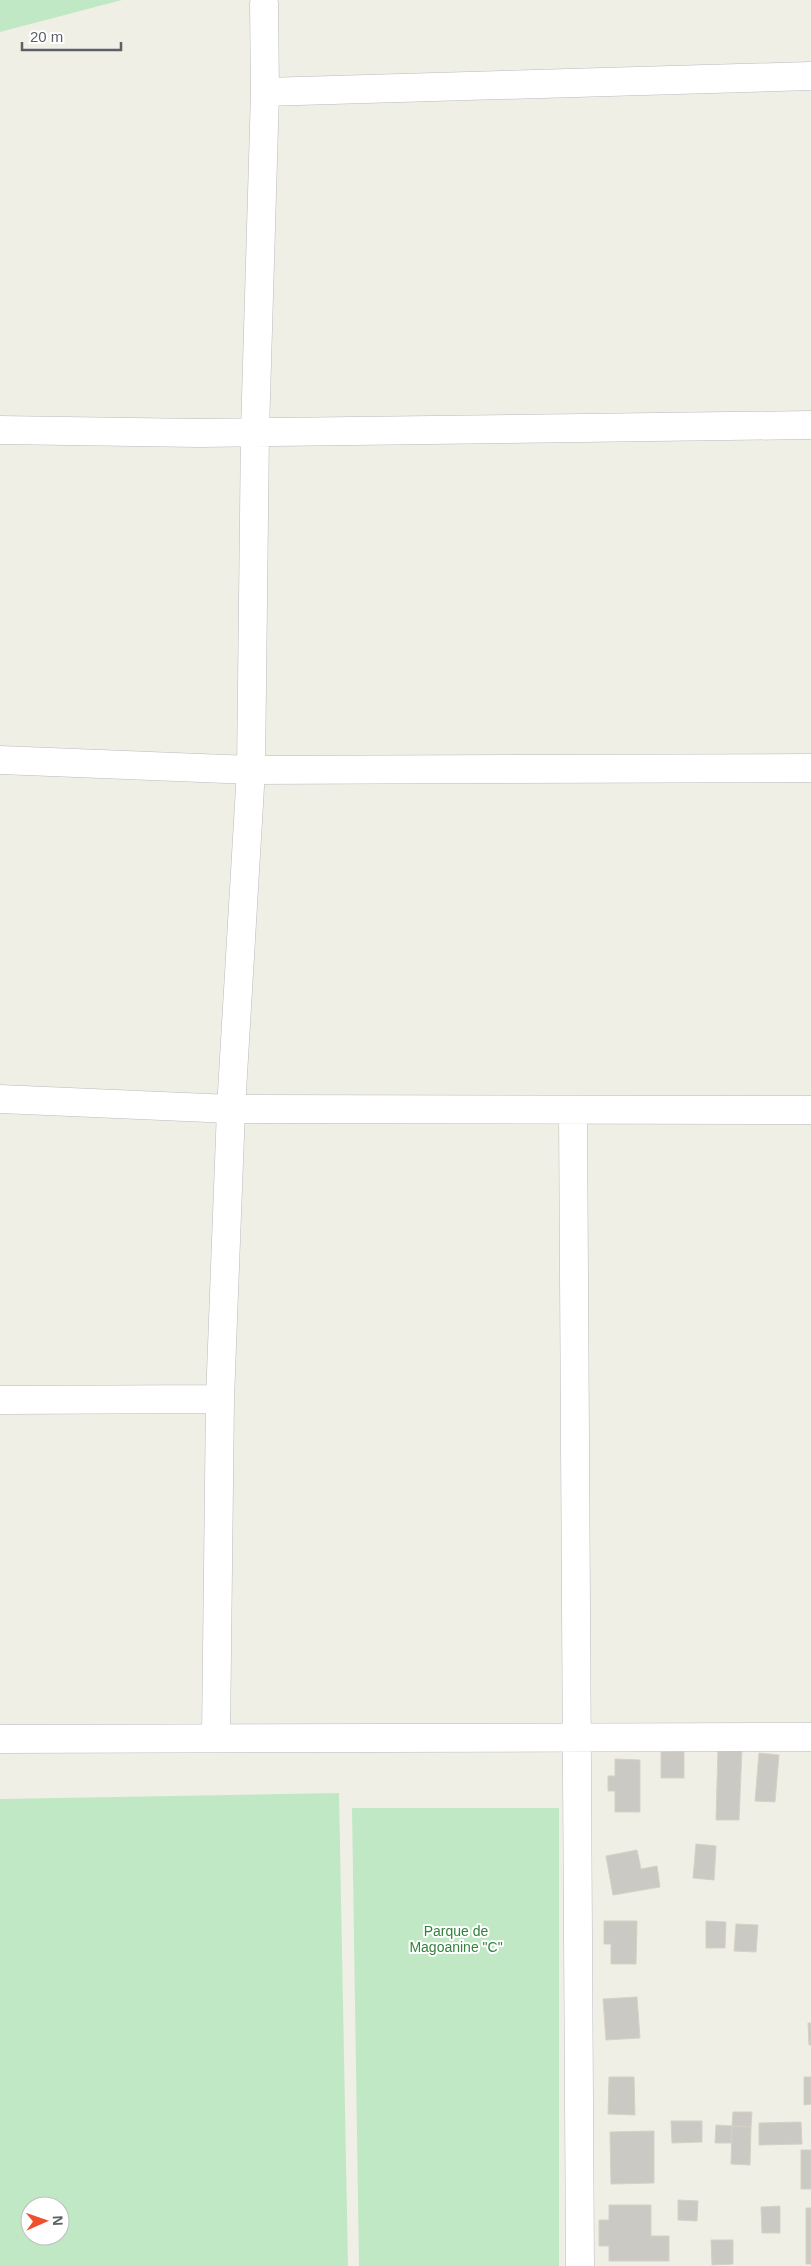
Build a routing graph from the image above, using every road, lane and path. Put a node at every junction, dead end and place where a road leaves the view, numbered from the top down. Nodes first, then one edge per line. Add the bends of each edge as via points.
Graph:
1 (264, 4) dead end
2 (811, 76) edge
3 (265, 92) junction
4 (811, 425) edge
5 (0, 430) edge
6 (255, 432) junction
7 (0, 760) edge
8 (811, 768) edge
9 (251, 770) junction
10 (0, 1100) edge
11 (232, 1109) junction
12 (811, 1110) edge
13 (573, 1111) junction
14 (220, 1399) junction
15 (0, 1400) edge
16 (811, 1737) edge
17 (216, 1738) junction
18 (578, 1738) junction
19 (0, 1739) edge
20 (580, 2266) edge

1 - 3 street
2 - 3 street
3 - 6 street
4 - 6 street
5 - 6 street
6 - 9 street
7 - 9 street
8 - 9 street
9 - 11 street
10 - 11 street
11 - 13 street
11 - 14 street
12 - 13 street
13 - 18 street
14 - 15 street
14 - 17 street
16 - 18 street
17 - 18 street
17 - 19 street
18 - 20 street

